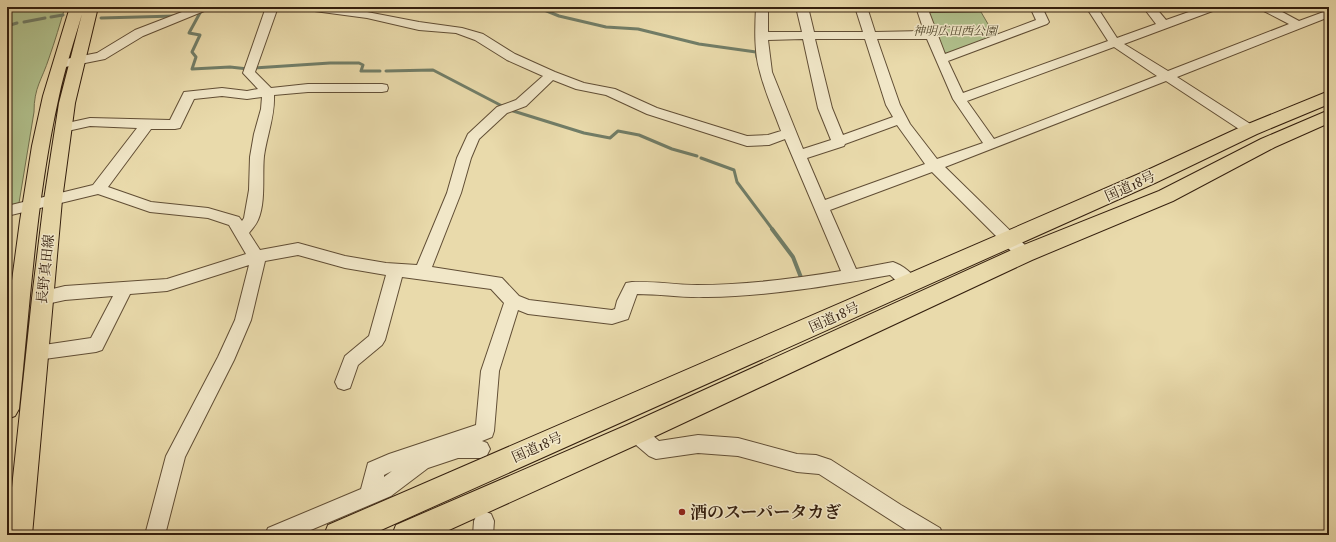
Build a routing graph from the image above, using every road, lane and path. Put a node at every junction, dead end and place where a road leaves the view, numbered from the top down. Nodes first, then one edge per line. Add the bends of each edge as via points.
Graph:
1 (77, 7) edge
2 (92, 7) edge
3 (205, 7) edge
4 (272, 7) edge
5 (307, 7) edge
6 (762, 7) edge
7 (802, 7) edge
8 (861, 7) edge
9 (1024, 7) edge
10 (1036, 7) edge
11 (1062, 7) edge
12 (1091, 7) edge
13 (1149, 7) edge
14 (1264, 7) edge
15 (922, 8) edge
16 (1208, 8) edge
17 (1329, 13) edge
18 (1299, 25) junction
19 (1164, 26) junction
20 (931, 35) junction
21 (762, 36) junction
22 (808, 36) junction
23 (870, 36) junction
24 (1115, 43) junction
25 (942, 59) junction
26 (68, 63) junction
27 (551, 75) junction
28 (1165, 77) junction
29 (382, 88) dead end
30 (268, 92) junction
31 (1329, 97) edge
32 (960, 99) junction
33 (1329, 116) edge
34 (899, 120) junction
35 (147, 124) junction
36 (63, 128) junction
37 (1250, 130) junction
38 (789, 133) junction
39 (839, 143) junction
40 (991, 145) junction
41 (799, 156) junction
42 (935, 166) junction
43 (98, 189) junction
44 (53, 200) junction
45 (32, 205) junction
46 (820, 207) junction
47 (7, 211) edge
48 (241, 233) junction
49 (1017, 246) junction
50 (256, 257) junction
51 (396, 269) junction
52 (422, 272) junction
53 (851, 276) junction
54 (911, 283) junction
55 (125, 289) junction
56 (42, 298) junction
57 (513, 300) junction
58 (37, 354) junction
59 (344, 382) dead end
60 (7, 409) edge
61 (636, 433) junction
62 (480, 449) dead end
63 (369, 494) junction
64 (19, 535) edge
65 (155, 535) edge
66 (274, 535) edge
67 (338, 535) edge
68 (406, 535) edge
69 (933, 535) edge

1 - 26 main road, 長野真田線
2 - 26 main road, 長野真田線
3 - 26 street via 139,33 101,56
4 - 30 street via 249,73
5 - 27 street via 458,30 479,37 511,57
6 - 21 street
7 - 22 street
8 - 23 street
9 - 15 street
10 - 25 street via 1044,22
11 - 12 street
12 - 24 street
13 - 19 street
14 - 18 street
15 - 20 street
16 - 19 street
17 - 18 street
18 - 28 street
19 - 24 street
20 - 23 street
20 - 25 street
21 - 22 street
21 - 38 street via 766,72
22 - 23 street
22 - 39 street via 824,108
23 - 34 street
24 - 28 street
24 - 32 street
25 - 32 street
26 - 36 main road, 長野真田線
26 - 45 main road, 長野真田線 via 48,108
27 - 38 street via 581,86 610,92 652,111 747,141 769,140
27 - 52 street via 520,103 502,110 473,137 454,193
28 - 37 street
28 - 40 street
29 - 30 street via 308,88
30 - 35 street via 256,95 222,92 189,95 175,124
30 - 48 street via 268,109 257,157 256,190 251,219
31 - 37 highway, 国道18号
32 - 40 street
33 - 49 highway, 国道18号 via 1268,143 1166,196
34 - 39 street
34 - 42 street
35 - 36 street via 90,122
35 - 43 street
36 - 44 main road, 長野真田線
37 - 49 highway, 国道18号 via 1148,178
38 - 41 street
39 - 41 street
40 - 42 street
41 - 46 street
42 - 46 street
42 - 49 street
43 - 44 street
43 - 48 street via 150,207 208,213 234,221
44 - 45 street
44 - 56 main road, 長野真田線
45 - 47 street
45 - 60 main road, 長野真田線
46 - 53 street
48 - 50 street
49 - 54 highway, 国道18号
49 - 61 highway, 国道18号
50 - 51 street via 298,248 344,262
50 - 55 street via 167,285
50 - 65 street via 258,263 243,320 176,456
51 - 52 street
51 - 59 street via 376,340 351,361
52 - 57 street via 496,283
53 - 54 street via 893,268
53 - 57 street via 762,288 711,291 632,288 622,314 612,317 528,307
54 - 67 highway, 国道18号
55 - 56 street via 65,293
55 - 58 street via 96,345
56 - 58 main road, 長野真田線
57 - 63 street via 490,371 485,431 375,470
58 - 64 main road, 長野真田線
61 - 68 highway, 国道18号
61 - 69 street via 656,450 698,444 738,448 768,454 797,464 824,466
62 - 63 street via 458,449 422,461 384,489
63 - 66 street

